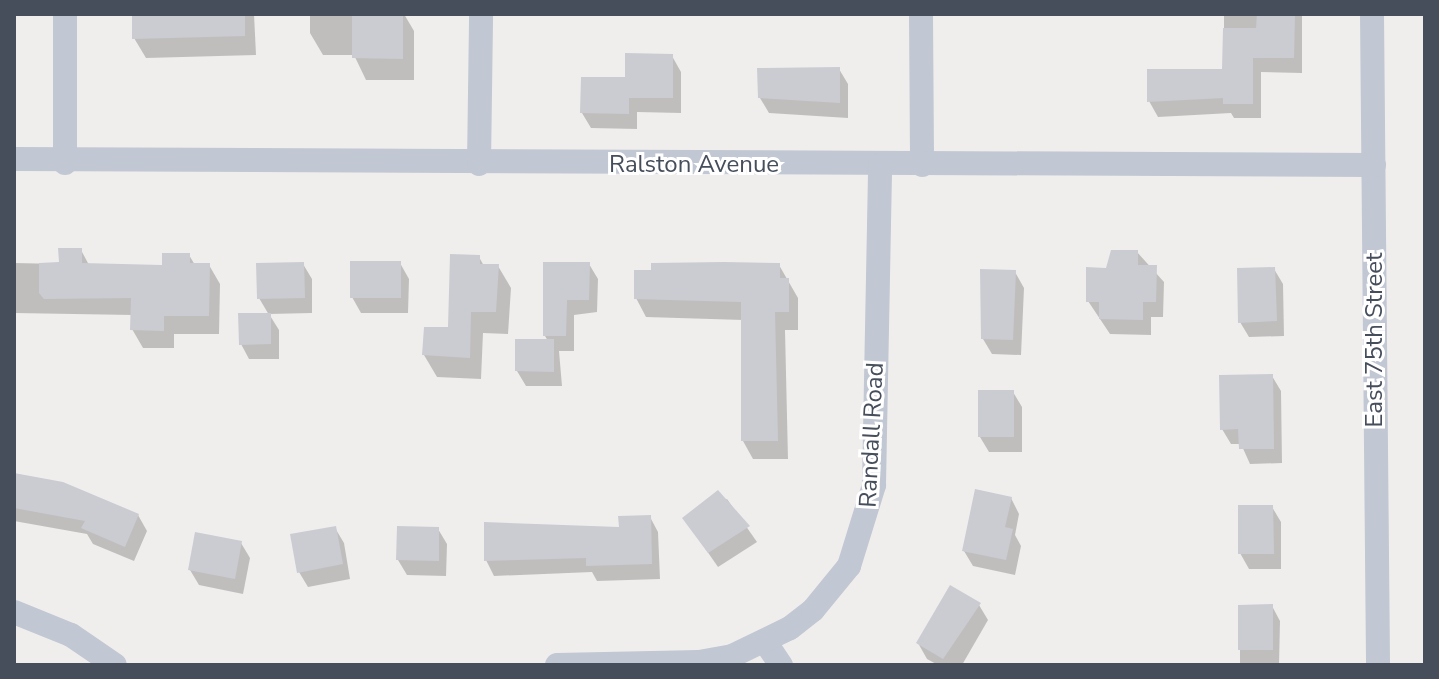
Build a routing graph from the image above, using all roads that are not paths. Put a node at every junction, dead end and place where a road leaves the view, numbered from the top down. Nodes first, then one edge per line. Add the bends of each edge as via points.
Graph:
1 (65, 14) edge
2 (481, 14) edge
3 (921, 14) edge
4 (1372, 14) edge
5 (14, 159) edge
6 (65, 163) junction
7 (479, 164) junction
8 (880, 165) junction
9 (922, 165) junction
10 (1374, 165) junction
11 (14, 612) edge
12 (766, 643) junction
13 (115, 665) edge
14 (557, 665) edge
15 (781, 665) edge
16 (1378, 665) edge

1 - 6 street
2 - 7 street
3 - 9 street
4 - 10 street, East 75th Street
5 - 6 street, Ralston Avenue
6 - 7 street, Ralston Avenue
7 - 8 street, Ralston Avenue
8 - 9 street, Ralston Avenue
8 - 12 street, Randall Road via 874,485 869,513 855,553 831,589 813,610
9 - 10 street, Ralston Avenue
10 - 16 street, East 75th Street
11 - 13 street via 71,635
12 - 14 street, Randall Road via 699,662
12 - 15 street

